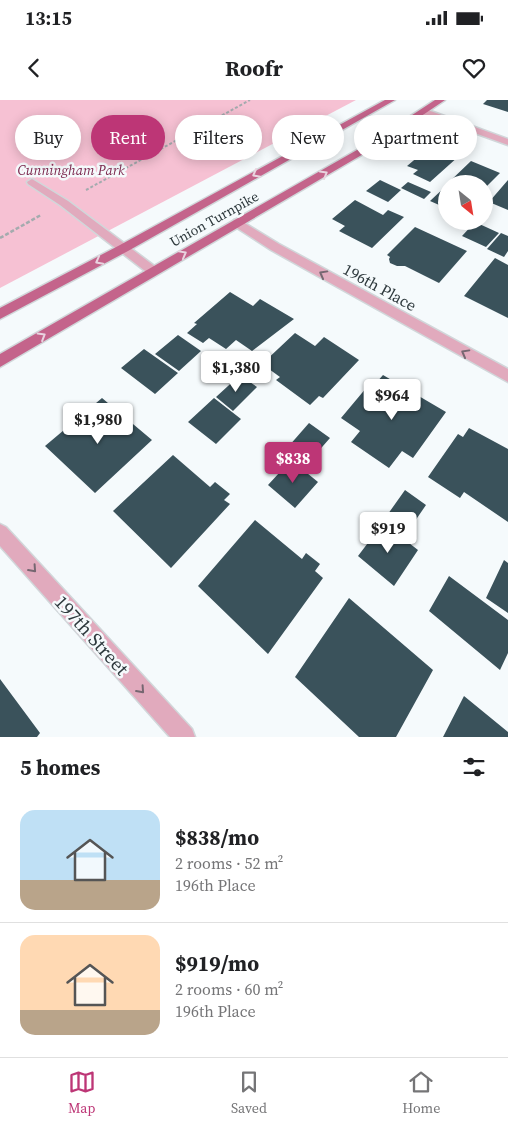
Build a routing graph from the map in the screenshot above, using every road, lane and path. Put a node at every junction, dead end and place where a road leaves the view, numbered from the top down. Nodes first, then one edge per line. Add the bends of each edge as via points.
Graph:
1 (250, 100) edge
2 (391, 100) edge
3 (441, 100) edge
4 (425, 112) junction
5 (508, 142) edge
6 (32, 182) dead end
7 (81, 193) dead end
8 (42, 215) dead end
9 (238, 224) junction
10 (0, 238) edge
11 (124, 248) junction
12 (153, 271) junction
13 (0, 314) edge
14 (0, 360) edge
15 (508, 376) edge
16 (0, 533) edge
17 (184, 737) edge

1 - 7 path
2 -> 11 main road, Union Turnpike
3 - 4 main road, Union Turnpike
4 - 5 street
9 -> 4 main road, Union Turnpike
6 - 11 street
8 - 10 path
12 -> 9 main road, Union Turnpike
15 -> 9 street, 196th Place
11 - 12 street
11 -> 13 main road, Union Turnpike
14 -> 12 main road, Union Turnpike
16 -> 17 street, 197th Street

